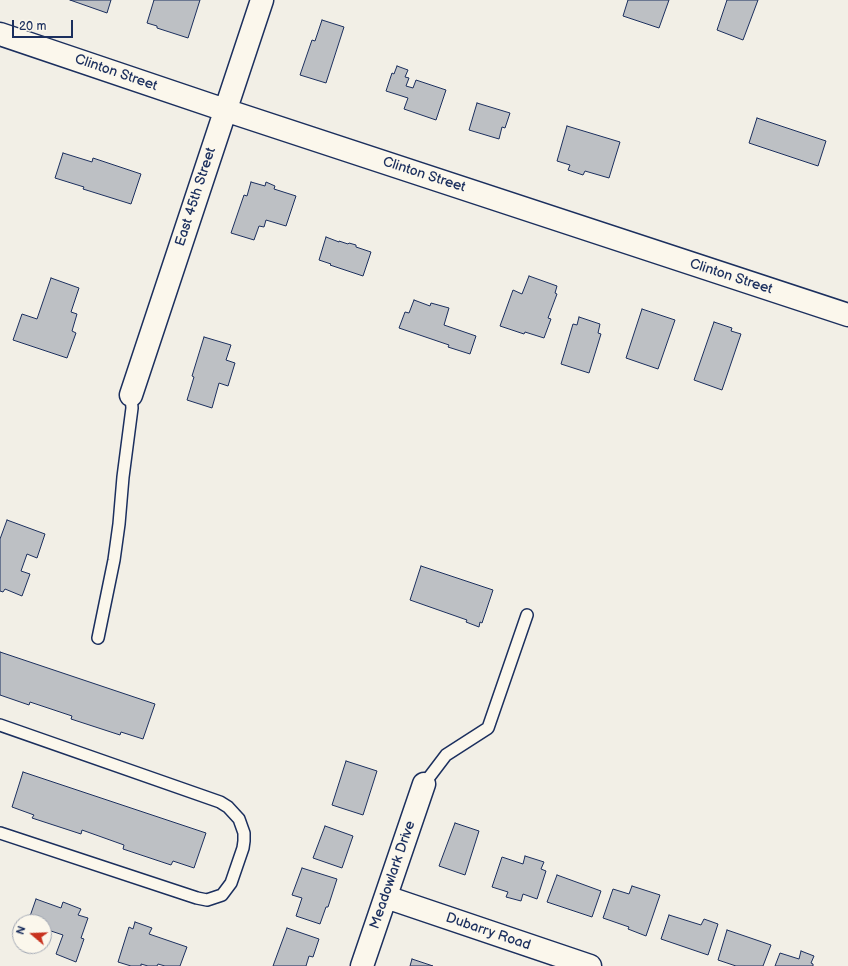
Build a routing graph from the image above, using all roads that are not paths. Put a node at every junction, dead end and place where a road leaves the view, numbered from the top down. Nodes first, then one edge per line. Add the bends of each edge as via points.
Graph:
1 (262, 0) edge
2 (0, 34) edge
3 (225, 110) junction
4 (848, 315) edge
5 (131, 395) joint
6 (527, 615) dead end
7 (98, 638) dead end
8 (0, 725) edge
9 (424, 784) joint
10 (0, 833) edge
11 (386, 897) junction
12 (362, 966) edge
13 (590, 966) edge

1 - 3 street, East 45th Street
2 - 3 street, Clinton Street
3 - 4 street, Clinton Street
3 - 5 street, East 45th Street
5 - 7 lane via 132,408 119,524
6 - 9 lane via 488,728 446,755
8 - 10 lane via 220,802 236,814 244,841 231,883 222,895 207,900
9 - 11 street, Meadowlark Drive
11 - 12 street, Meadowlark Drive
11 - 13 street, Dubarry Road

